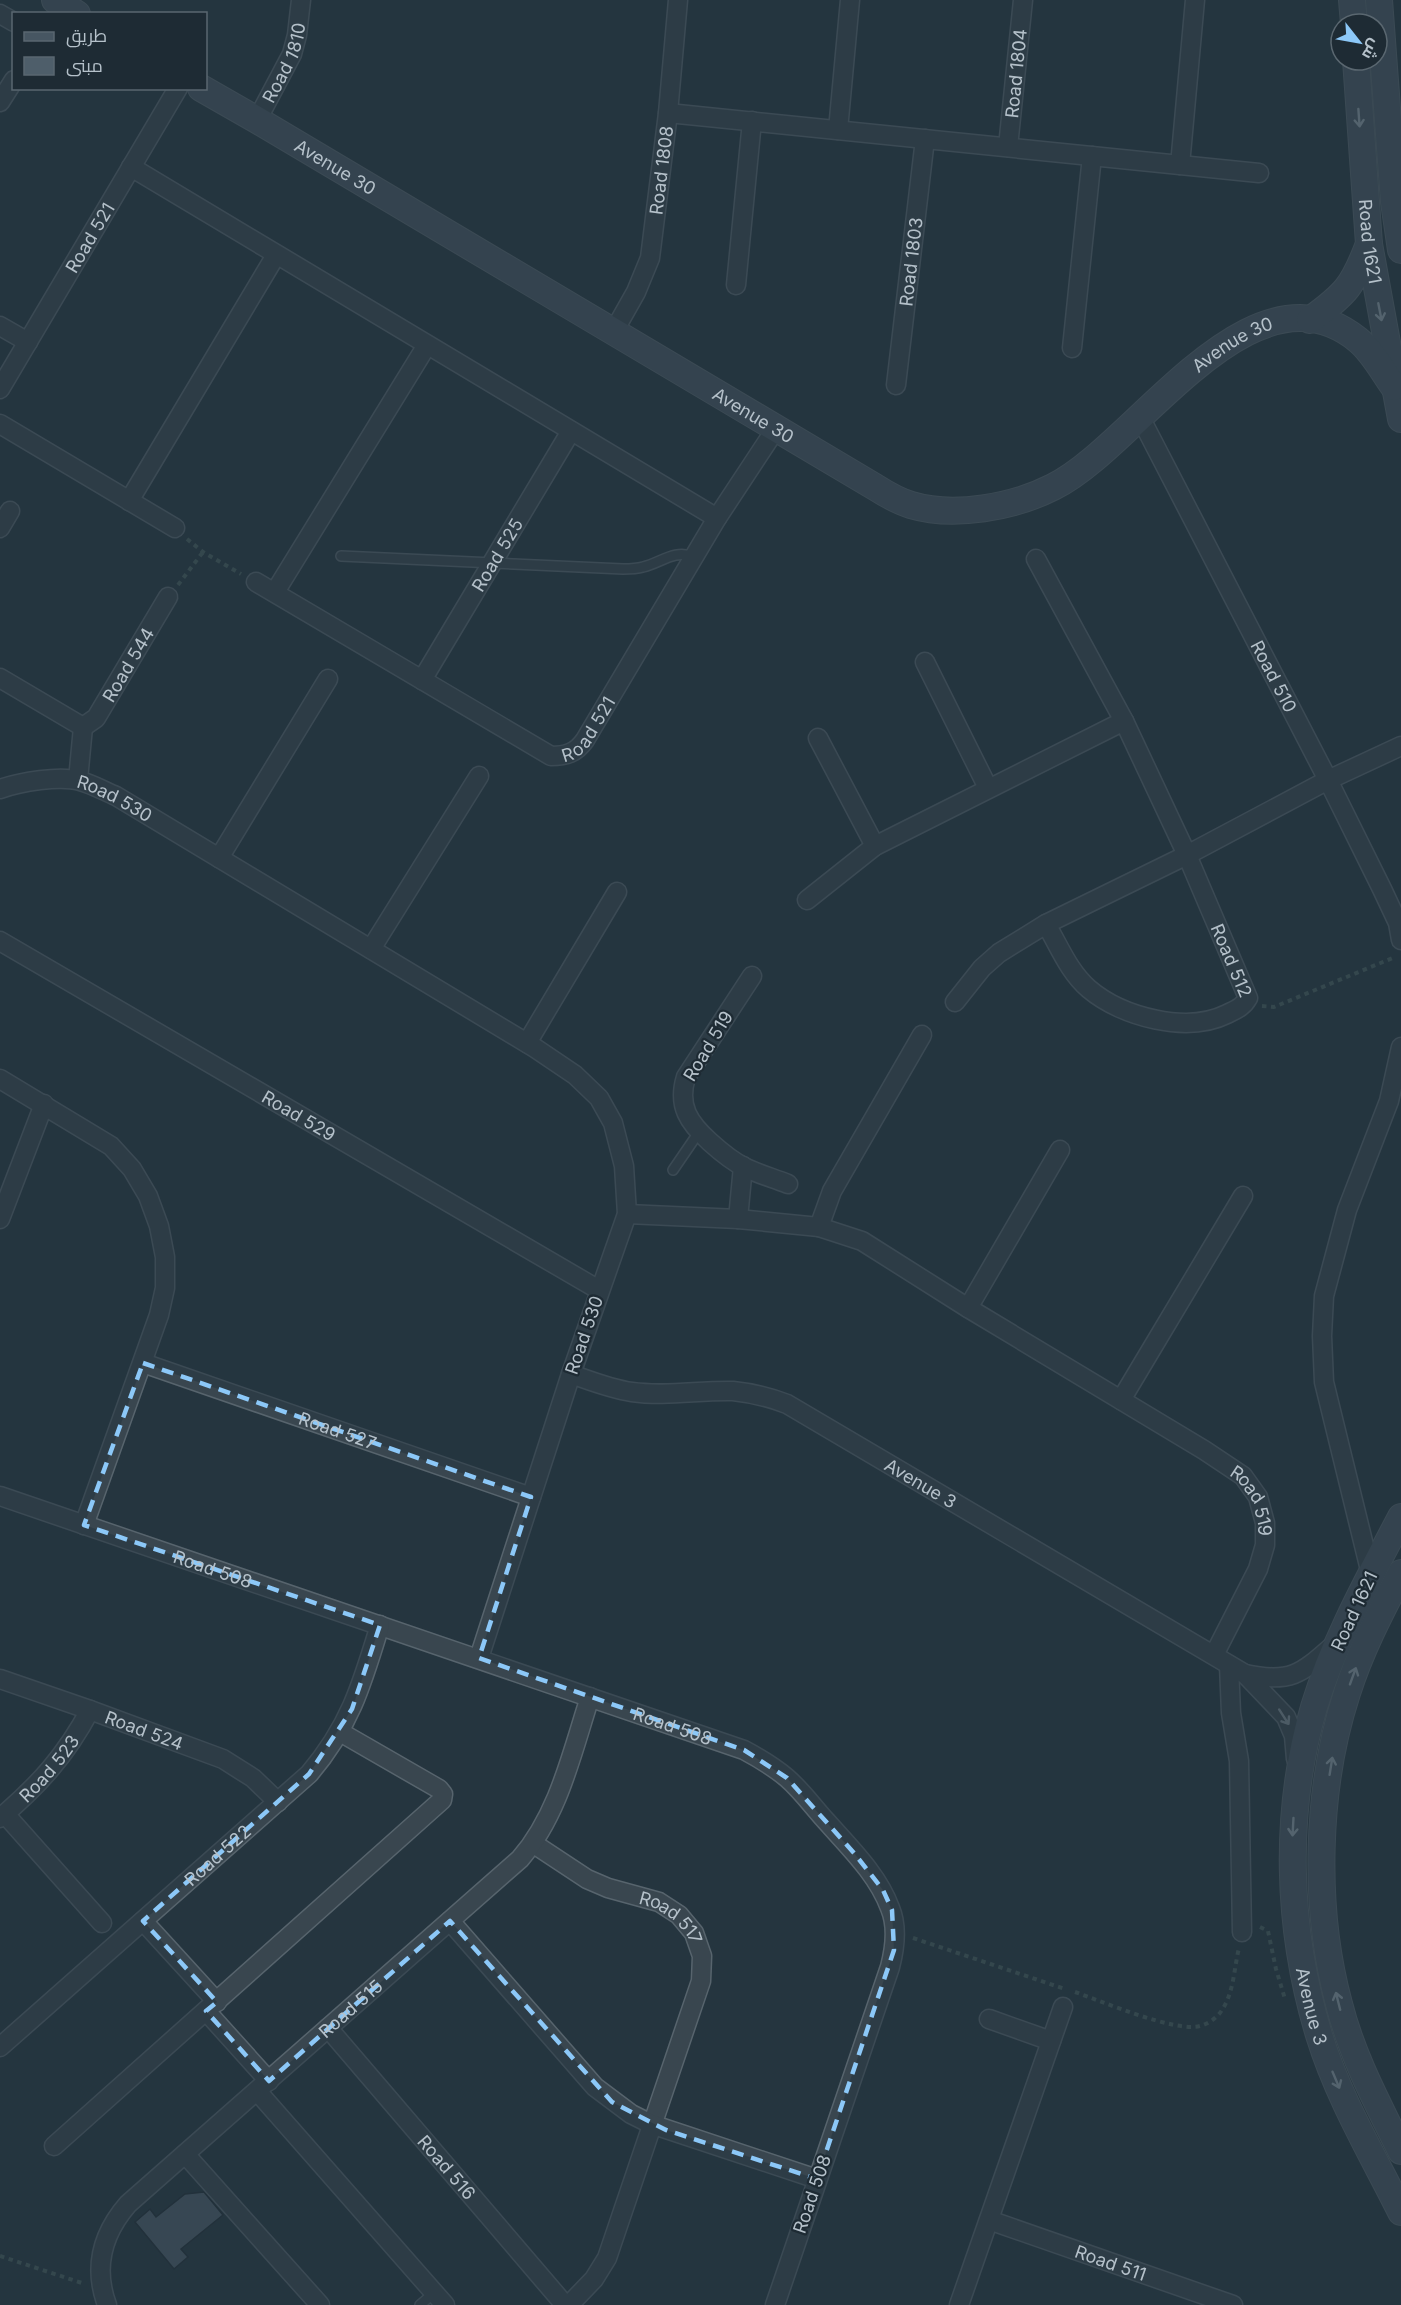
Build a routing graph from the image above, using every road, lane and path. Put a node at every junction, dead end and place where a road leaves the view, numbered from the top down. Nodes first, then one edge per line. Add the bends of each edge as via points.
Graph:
1 (56, 0) edge
2 (301, 0) edge
3 (678, 0) edge
4 (850, 0) edge
5 (1023, 0) edge
6 (1195, 0) edge
7 (1379, 0) edge
8 (74, 12) edge
9 (1357, 72) edge
10 (12, 83) edge
11 (177, 90) edge
12 (204, 90) edge
13 (0, 102) edge
14 (668, 113) junction
15 (257, 120) junction
16 (752, 121) junction
17 (1395, 127) edge
18 (838, 130) junction
19 (925, 139) junction
20 (1008, 147) junction
21 (1092, 156) junction
22 (1180, 165) junction
23 (131, 167) junction
24 (1258, 173) dead end
25 (1369, 244) junction
26 (1401, 250) edge
27 (276, 255) junction
28 (736, 285) dead end
29 (1310, 320) junction
30 (0, 326) edge
31 (614, 332) junction
32 (28, 342) junction
33 (427, 345) junction
34 (1072, 348) dead end
35 (896, 385) dead end
36 (1394, 387) junction
37 (0, 388) edge
38 (1140, 417) junction
39 (1401, 419) edge
40 (0, 424) edge
41 (777, 427) junction
42 (571, 431) junction
43 (129, 501) junction
44 (10, 511) dead end
45 (717, 518) junction
46 (0, 528) edge
47 (175, 528) joint
48 (203, 552) junction
49 (341, 556) dead end
50 (694, 557) junction
51 (1036, 559) dead end
52 (493, 563) junction
53 (256, 582) joint
54 (275, 592) junction
55 (168, 597) joint
56 (925, 662) dead end
57 (0, 678) edge
58 (328, 679) dead end
59 (422, 681) junction
60 (1124, 721) junction
61 (83, 727) junction
62 (818, 738) dead end
63 (1401, 746) edge
64 (479, 776) dead end
65 (78, 780) junction
66 (1329, 780) junction
67 (988, 788) junction
68 (0, 789) edge
69 (875, 846) junction
70 (1186, 855) junction
71 (219, 858) junction
72 (617, 892) dead end
73 (807, 900) dead end
74 (1046, 924) junction
75 (1401, 940) edge
76 (0, 941) edge
77 (371, 949) junction
78 (1401, 955) edge
79 (752, 976) dead end
80 (955, 1002) dead end
81 (1244, 1006) junction
82 (922, 1035) dead end
83 (526, 1043) junction
84 (1401, 1047) edge
85 (0, 1079) edge
86 (1395, 1102) edge
87 (44, 1104) junction
88 (699, 1132) junction
89 (1060, 1150) dead end
90 (743, 1167) junction
91 (673, 1170) dead end
92 (788, 1184) dead end
93 (1242, 1196) dead end
94 (627, 1214) junction
95 (0, 1218) edge
96 (738, 1219) junction
97 (819, 1227) junction
98 (599, 1290) junction
99 (968, 1308) junction
100 (143, 1363) junction
101 (571, 1374) junction
102 (1121, 1400) junction
103 (0, 1496) edge
104 (531, 1497) junction
105 (1401, 1518) edge
106 (84, 1525) junction
107 (1371, 1574) junction
108 (1398, 1581) edge
109 (380, 1625) junction
110 (1339, 1641) junction
111 (479, 1658) junction
112 (1229, 1665) junction
113 (0, 1679) edge
114 (590, 1697) junction
115 (1314, 1708) joint
116 (90, 1710) junction
117 (340, 1732) junction
118 (1336, 1732) joint
119 (1298, 1783) junction
120 (278, 1802) junction
121 (2, 1816) edge
122 (534, 1844) junction
123 (143, 1921) junction
124 (450, 1921) junction
125 (102, 1923) dead end
126 (895, 1932) junction
127 (1242, 1932) joint
128 (1272, 1942) dead end
129 (1276, 1969) dead end
130 (211, 2006) junction
131 (1064, 2007) dead end
132 (989, 2019) dead end
133 (328, 2028) junction
134 (1051, 2040) junction
135 (0, 2047) edge
136 (263, 2086) junction
137 (651, 2124) junction
138 (54, 2146) dead end
139 (1401, 2151) edge
140 (185, 2154) junction
141 (817, 2179) junction
142 (1401, 2212) edge
143 (989, 2220) junction
144 (0, 2256) edge
145 (104, 2297) edge
146 (440, 2299) edge
147 (320, 2305) edge
148 (420, 2305) edge
149 (567, 2305) edge
150 (775, 2305) edge
151 (959, 2305) edge
152 (1233, 2305) edge

1 - 8 street
2 - 15 street, Road 1810 via 292,54
3 - 14 street, Road 1808
4 - 18 street
5 - 20 street, Road 1804
6 - 22 street
7 - 17 street, Road 1621
9 -> 25 street, Road 1621
10 - 13 street
11 - 23 street, Road 521
12 - 15 street, Avenue 30
14 - 16 street
14 - 31 street, Road 1808 via 650,258
15 - 31 street, Avenue 30
16 - 18 street
16 - 28 street
17 - 26 street, Road 1621 via 1394,202
18 - 19 street
19 - 20 street
19 - 35 street, Road 1803
20 - 21 street
21 - 22 street
21 - 34 street
22 - 24 street
23 - 27 street
23 - 32 street, Road 521
25 - 29 street via 1348,289
25 -> 36 street, Road 1621
27 - 33 street
27 - 43 street
29 - 36 street, Avenue 30 via 1341,329 1361,342
29 - 38 street, Avenue 30 via 1283,319 1254,328 1223,345
30 - 32 street
31 - 41 street, Avenue 30
32 - 37 street, Road 521
33 - 42 street
33 - 54 street
36 - 39 street, Road 1621
38 - 41 street, Avenue 30 via 1053,487 1009,504 950,510 913,506 894,498
38 - 66 street, Road 510
40 - 43 street
41 - 45 street, Road 521
42 - 45 street
42 - 52 street, Road 525
43 - 47 street
44 - 46 street
45 - 50 street, Road 521
47 - 48 path
48 - 53 path
48 - 55 path
49 - 52 lane
50 - 52 lane via 675,554 633,569
50 - 59 street, Road 521 via 585,740 573,753 550,756
51 - 60 street, Road 512
52 - 59 street, Road 525
53 - 54 street, Road 521
54 - 59 street, Road 521
55 - 61 street, Road 544 via 96,718
56 - 67 street
57 - 61 street
58 - 71 street
60 - 67 street
60 - 70 street, Road 512
61 - 65 street
62 - 69 street
63 - 66 street
64 - 77 street
65 - 68 street, Road 530 via 37,780
65 - 71 street, Road 530 via 116,796
66 - 70 street
66 - 75 street, Road 510 via 1398,923
67 - 69 street
69 - 73 street
70 - 74 street
70 - 81 street, Road 512 via 1244,985 1248,998
71 - 77 street, Road 530
72 - 83 street
74 - 80 street via 999,953
74 - 81 street, Road 512 via 1076,977 1124,1010 1158,1020 1192,1022 1217,1019
76 - 98 street, Road 529
77 - 83 street, Road 530
78 - 81 path via 1274,1007
79 - 88 street, Road 519 via 686,1077 683,1107
82 - 97 street via 832,1191
83 - 94 street, Road 530 via 575,1076 599,1098 613,1123 624,1166
84 - 86 street
85 - 87 street
86 - 107 street via 1362,1169 1324,1296 1324,1382
87 - 95 street
87 - 100 street via 111,1146 132,1169 148,1196 165,1257 165,1288
88 - 90 street, Road 519
88 - 91 lane
89 - 99 street
90 - 92 street, Road 519
90 - 96 street
93 - 102 street
94 - 96 street, Road 519
94 - 98 street, Road 530
96 - 97 street, Road 519
97 - 99 street, Road 519 via 875,1248
98 - 101 street, Road 530
99 - 102 street, Road 519
100 - 104 street, Road 527
100 - 106 street
101 - 104 street, Road 530
101 - 112 street, Avenue 3 via 633,1392 731,1391 787,1404
102 - 112 street, Road 519 via 1243,1476 1258,1497 1266,1523 1265,1545
103 - 106 street, Road 508
104 - 111 street, Road 530
105 - 107 street, Road 1621
106 - 109 street, Road 508
107 - 110 street, Road 1621
118 -> 108 street, Road 1621 via 1360,1656
109 - 111 street, Road 508
109 - 117 street, Road 522 via 358,1693
110 - 112 street, Avenue 3 via 1312,1664 1288,1677 1274,1679
110 - 115 street, Road 1621
111 - 114 street, Road 508
112 -> 119 street, Avenue 3 via 1286,1717 1294,1736
112 - 127 street via 1239,1761
113 - 116 street, Road 524
114 - 122 street, Road 515 via 548,1821
114 - 126 street, Road 508 via 744,1750 787,1778 883,1890
115 - 119 street, Avenue 3
116 - 120 street, Road 524 via 224,1759 253,1778
116 - 121 street, Road 523 via 64,1754
117 - 120 street, Road 522 via 309,1774
117 - 130 street via 439,1789 442,1800
139 -> 118 street, Avenue 3 via 1359,2062 1339,2005 1327,1947 1321,1877 1324,1809
119 -> 142 street, Avenue 3 via 1292,1881 1299,1940 1319,2034 1340,2090
120 - 123 street, Road 522
121 - 125 street
122 - 124 street, Road 515
122 - 137 street, Road 517 via 586,1879 659,1902 679,1915 694,1933 702,1956 701,1981
123 - 130 street
123 - 135 street, Road 522
124 - 133 street, Road 515
124 - 137 street via 595,2087 621,2108
126 - 127 path via 1172,2025 1188,2027 1199,2027 1222,2010 1231,1990
126 - 141 street, Road 508 via 890,1967
128 - 129 path
130 - 136 street
130 - 138 street
131 - 134 street
132 - 134 street
133 - 136 street, Road 515
133 - 149 street, Road 516
134 - 143 street
136 - 140 street, Road 515
136 - 146 street
137 - 141 street
137 - 149 street, Road 516 via 607,2258 594,2279
140 - 145 street, Road 515 via 116,2218 101,2252 99,2271
140 - 147 street
141 - 150 street, Road 508
143 - 151 street
143 - 152 street, Road 511
144 - 145 path
146 - 148 lane

